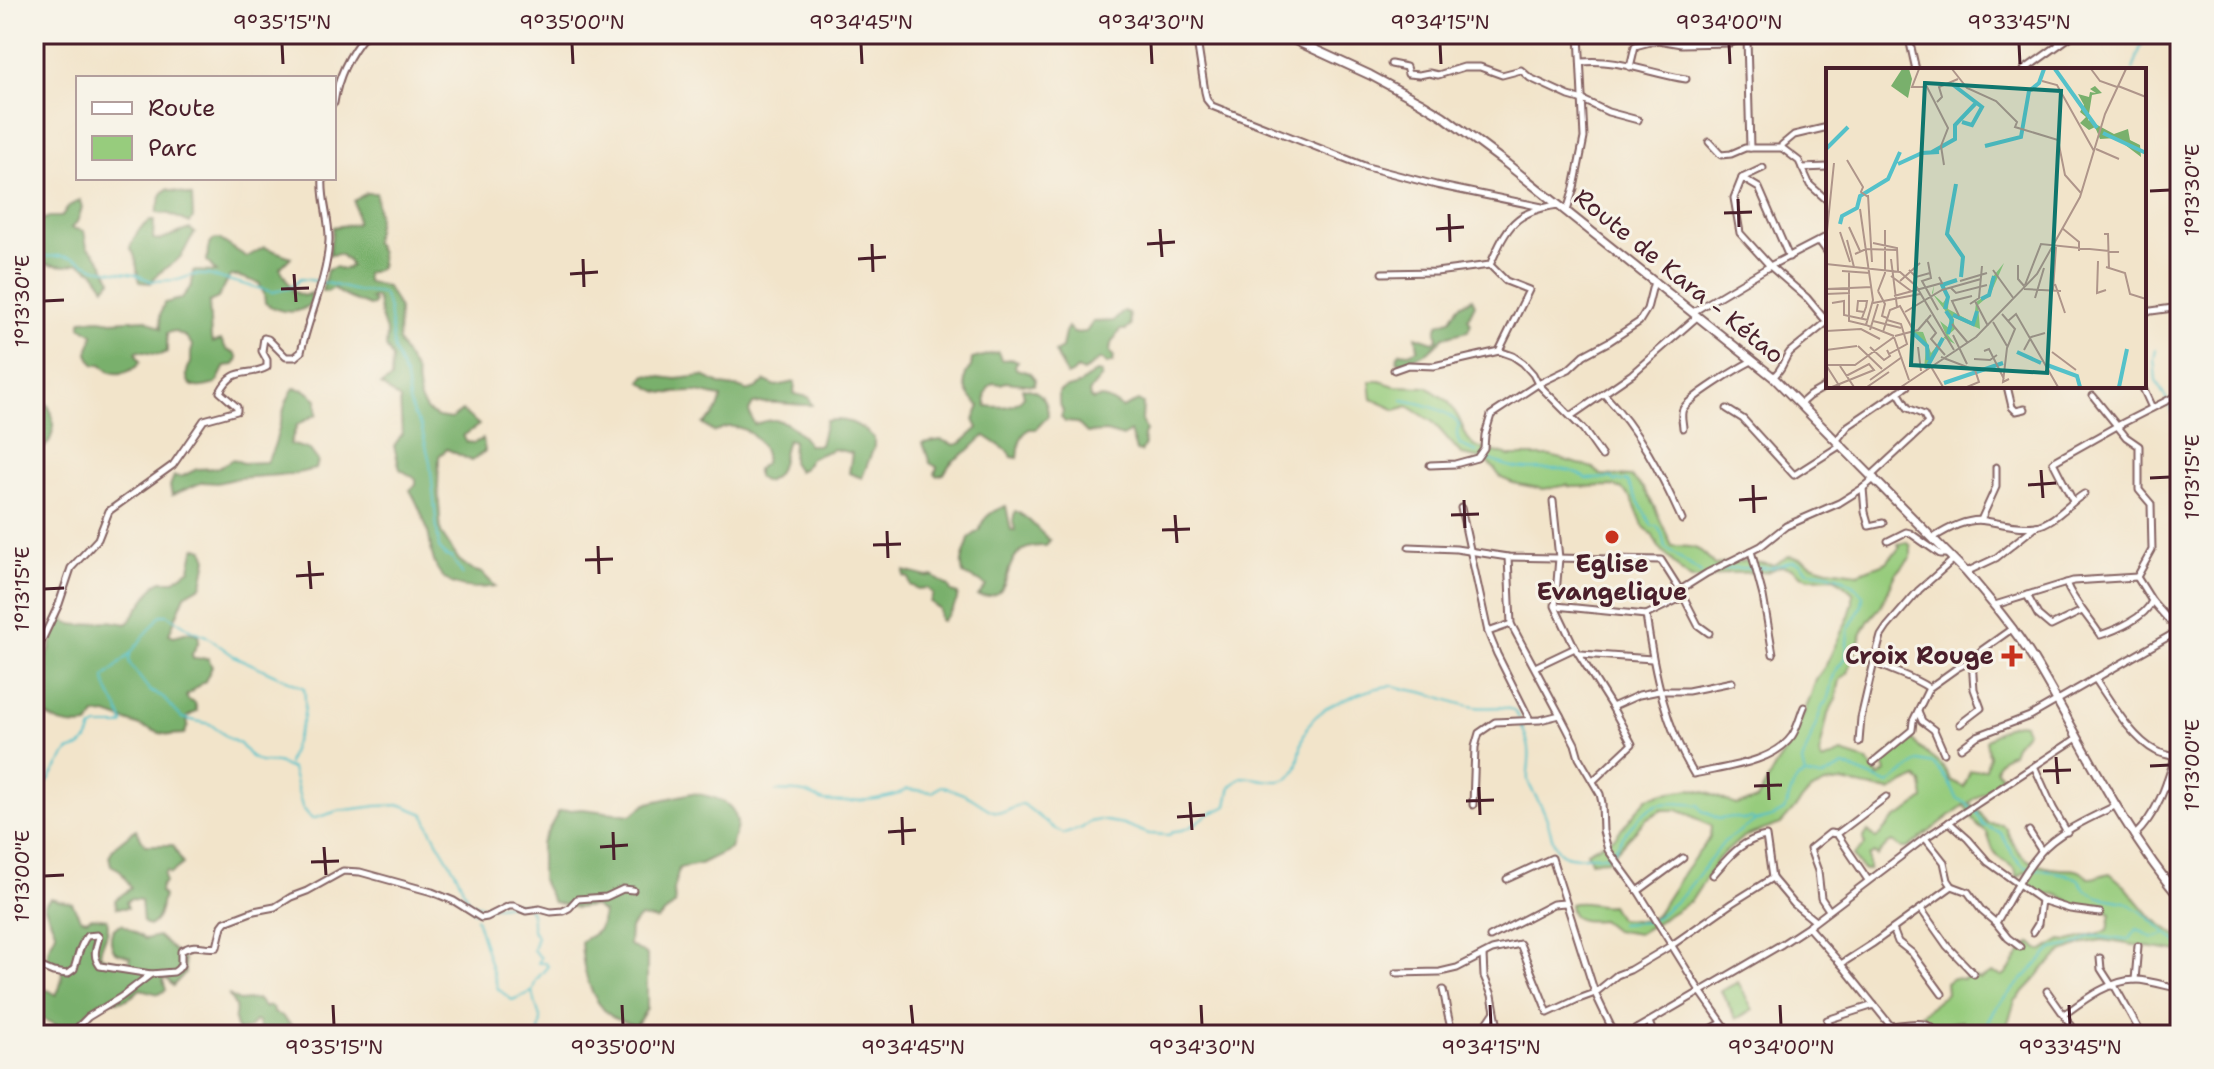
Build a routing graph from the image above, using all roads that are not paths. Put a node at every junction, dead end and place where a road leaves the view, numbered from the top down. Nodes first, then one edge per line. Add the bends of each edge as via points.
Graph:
1 (366, 34) edge
2 (1196, 34) edge
3 (1281, 34) edge
4 (1579, 34) edge
5 (1756, 34) edge
6 (1908, 34) edge
7 (2051, 34) edge
8 (2074, 34) edge
9 (1747, 38) junction
10 (2060, 44) junction
11 (1582, 62) junction
12 (1391, 64) dead end
13 (1630, 67) junction
14 (1916, 68) edge
15 (2027, 68) edge
16 (1686, 79) dead end
17 (336, 87) edge
18 (1583, 100) junction
19 (1638, 120) dead end
20 (1826, 127) edge
21 (1709, 142) dead end
22 (1750, 148) junction
23 (1782, 148) junction
24 (1826, 167) edge
25 (1763, 168) dead end
26 (1802, 168) junction
27 (1742, 178) junction
28 (323, 180) edge
29 (1826, 199) edge
30 (1559, 205) junction
31 (1542, 207) junction
32 (1567, 211) junction
33 (1826, 238) edge
34 (1820, 242) junction
35 (1826, 250) edge
36 (1789, 257) junction
37 (1490, 265) junction
38 (1770, 266) junction
39 (1382, 273) dead end
40 (1654, 281) junction
41 (2180, 307) edge
42 (2146, 311) edge
43 (1696, 314) junction
44 (1826, 320) edge
45 (1826, 324) edge
46 (1499, 351) junction
47 (1753, 361) junction
48 (1394, 370) dead end
49 (1773, 377) junction
50 (1538, 384) junction
51 (1826, 386) edge
52 (1904, 388) edge
53 (2007, 388) edge
54 (2143, 388) edge
55 (1898, 392) junction
56 (1604, 394) junction
57 (2180, 394) edge
58 (2093, 396) dead end
59 (1800, 404) junction
60 (2152, 408) junction
61 (1727, 409) dead end
62 (2025, 409) dead end
63 (1571, 416) junction
64 (2117, 426) junction
65 (1683, 428) dead end
66 (1839, 442) junction
67 (1602, 456) dead end
68 (1430, 465) dead end
69 (1996, 467) dead end
70 (1873, 477) junction
71 (1863, 488) junction
72 (2084, 494) dead end
73 (1553, 501) dead end
74 (2073, 501) junction
75 (1461, 508) dead end
76 (1682, 520) dead end
77 (1981, 520) junction
78 (1883, 523) dead end
79 (2037, 526) junction
80 (1932, 539) junction
81 (1888, 541) dead end
82 (1409, 547) dead end
83 (1471, 551) junction
84 (1751, 551) junction
85 (1508, 557) junction
86 (1950, 557) junction
87 (1559, 558) junction
88 (1966, 572) junction
89 (2137, 577) junction
90 (2066, 583) junction
91 (1680, 590) junction
92 (2027, 595) junction
93 (1683, 597) junction
94 (2152, 601) junction
95 (1995, 605) junction
96 (1555, 606) junction
97 (2083, 611) junction
98 (1646, 615) junction
99 (1511, 624) junction
100 (2013, 628) junction
101 (1488, 632) junction
102 (2179, 632) edge
103 (1709, 633) dead end
104 (1575, 648) junction
105 (1580, 654) junction
106 (1773, 654) dead end
107 (34, 657) edge
108 (1652, 659) junction
109 (1973, 660) junction
110 (1874, 662) junction
111 (1535, 667) junction
112 (2096, 680) junction
113 (1732, 682) dead end
114 (1929, 688) junction
115 (1659, 691) junction
116 (2057, 700) junction
117 (1612, 707) junction
118 (1804, 707) dead end
119 (1918, 711) junction
120 (1560, 715) junction
121 (1530, 720) junction
122 (1960, 724) dead end
123 (2077, 738) junction
124 (2180, 741) edge
125 (1859, 742) dead end
126 (1961, 748) dead end
127 (1944, 753) dead end
128 (2175, 757) junction
129 (1873, 762) dead end
130 (2035, 768) junction
131 (2180, 776) edge
132 (1593, 781) junction
133 (2167, 783) junction
134 (1886, 797) dead end
135 (1473, 805) dead end
136 (2115, 806) junction
137 (1949, 822) junction
138 (2029, 831) dead end
139 (2067, 832) junction
140 (1837, 834) junction
141 (2133, 837) junction
142 (1925, 838) junction
143 (2041, 850) junction
144 (1683, 858) dead end
145 (1713, 875) dead end
146 (1772, 878) junction
147 (1507, 879) dead end
148 (1868, 880) junction
149 (2018, 885) junction
150 (1952, 886) junction
151 (633, 890) dead end
152 (1638, 891) junction
153 (2180, 898) edge
154 (2041, 900) junction
155 (1565, 903) junction
156 (1921, 909) junction
157 (1829, 910) junction
158 (2100, 913) dead end
159 (1815, 921) junction
160 (1996, 923) junction
161 (1808, 927) junction
162 (1893, 929) junction
163 (2033, 932) dead end
164 (1490, 937) dead end
165 (1672, 945) junction
166 (2138, 946) dead end
167 (2020, 947) dead end
168 (1483, 955) junction
169 (2100, 958) dead end
170 (34, 964) edge
171 (1841, 964) junction
172 (1396, 973) dead end
173 (151, 974) junction
174 (1974, 974) dead end
175 (2135, 980) junction
176 (2113, 985) junction
177 (2180, 989) edge
178 (1443, 990) dead end
179 (1700, 991) junction
180 (2047, 991) dead end
181 (1595, 993) junction
182 (1942, 994) dead end
183 (1874, 1005) junction
184 (1495, 1012) junction
185 (2065, 1014) junction
186 (1649, 1022) junction
187 (1722, 1023) junction
188 (1891, 1026) junction
189 (2180, 1027) edge
190 (70, 1035) edge
191 (1454, 1035) edge
192 (1479, 1035) edge
193 (1505, 1035) edge
194 (1615, 1035) edge
195 (1626, 1035) edge
196 (1654, 1035) edge
197 (1700, 1035) edge
198 (1731, 1035) edge
199 (1835, 1035) edge
200 (1898, 1035) edge
201 (1938, 1035) edge
202 (2078, 1035) edge
203 (2142, 1035) edge
204 (2161, 1035) edge

1 - 17 street
2 - 31 street via 1212,106 1367,167
3 - 30 main road, Route de Kara - Kétao via 1420,102
4 - 11 street
5 - 9 street
6 - 14 street
7 - 10 street
8 - 10 street
9 - 13 street via 1730,43 1653,41 1635,46
9 - 22 street
10 - 15 street
11 - 13 street
11 - 18 street
12 - 18 street via 1419,75 1464,67 1502,75 1521,70
13 - 16 street
18 - 19 street
18 - 32 street via 1584,138
20 - 23 street via 1794,135
21 - 22 street via 1721,155
22 - 23 street
23 - 26 street
24 - 26 street
25 - 27 street
26 - 29 street via 1810,185
27 - 36 street via 1759,188
27 - 38 street via 1734,198 1740,233
28 - 107 street via 329,241 301,352 286,357 264,338 267,367 240,372 220,392 237,411 204,420 173,465 109,511 98,539 71,568
30 - 31 street
30 - 32 main road, Route de Kara - Kétao
31 - 37 street via 1512,225
32 - 40 main road, Route de Kara - Kétao
33 - 34 street
34 - 35 street
34 - 36 street
36 - 38 street
37 - 39 street
37 - 46 street via 1506,281 1529,290
38 - 43 street
38 - 44 street
40 - 43 main road, Route de Kara - Kétao
40 - 50 street via 1639,322
41 - 42 street
43 - 47 main road, Route de Kara - Kétao
43 - 56 street
45 - 49 street via 1786,356
46 - 48 street
46 - 50 street via 1523,363
47 - 49 main road, Route de Kara - Kétao
47 - 65 street via 1686,406
49 - 59 main road, Route de Kara - Kétao
50 - 63 street
50 - 68 street via 1491,415 1477,458
51 - 59 street
52 - 55 street
53 - 62 street via 2012,407
54 - 60 street
55 - 66 street via 1848,426
55 - 70 street via 1928,423
56 - 63 street
56 - 76 street via 1652,457
57 - 60 street
58 - 64 street
59 - 66 main road, Route de Kara - Kétao
60 - 64 street
61 - 66 street via 1743,419 1794,475
63 - 67 street
64 - 74 street via 2053,462
64 - 89 street via 2139,446 2139,490 2151,504 2152,550
66 - 70 main road, Route de Kara - Kétao
69 - 77 street via 1998,480
70 - 71 street
70 - 80 main road, Route de Kara - Kétao
71 - 78 street via 1869,526
71 - 84 street via 1788,525
72 - 74 street
73 - 87 street
74 - 79 street
75 - 83 street
77 - 79 street
77 - 80 street
79 - 88 street via 1996,558
80 - 86 main road, Route de Kara - Kétao
81 - 86 street via 1910,533
82 - 83 street
83 - 85 street
83 - 101 street
84 - 91 street
84 - 106 street
85 - 87 street
85 - 99 street
86 - 88 main road, Route de Kara - Kétao
86 - 110 street via 1887,627
87 - 91 street via 1661,560
87 - 96 street
88 - 95 main road, Route de Kara - Kétao
89 - 90 street
89 - 94 street
90 - 92 street
90 - 97 street
91 - 93 street
92 - 95 street
92 - 97 street via 2051,626
93 - 98 street
93 - 103 street via 1698,625
94 - 97 street via 2140,615 2100,635
94 - 102 street
95 - 100 main road, Route de Kara - Kétao
96 - 98 street
96 - 104 street
98 - 108 street
99 - 101 street
99 - 111 street
100 - 109 street
100 - 116 main road, Route de Kara - Kétao
101 - 121 street
102 - 112 street
104 - 105 street
104 - 111 street
105 - 108 street
105 - 117 street
108 - 115 street
109 - 114 street
109 - 122 street via 1981,708
110 - 114 street
110 - 125 street
111 - 120 street
112 - 116 street
112 - 128 street via 2141,739
113 - 115 street
114 - 119 street
115 - 117 street
115 - 118 street via 1694,774 1764,757 1791,737
116 - 123 main road, Route de Kara - Kétao
116 - 126 street
117 - 132 street via 1632,744
119 - 127 street
119 - 129 street via 1912,730
120 - 121 street
120 - 132 street
121 - 135 street via 1495,722 1479,733
123 - 130 street
123 - 136 main road, Route de Kara - Kétao
124 - 128 street
128 - 133 street
130 - 137 street
130 - 139 street
131 - 133 street
132 - 152 street via 1602,803 1608,850
133 - 141 street via 2146,824
134 - 140 street
136 - 139 street
136 - 141 main road, Route de Kara - Kétao
137 - 142 street
137 - 149 street
138 - 143 street
139 - 143 street
140 - 148 street
140 - 157 street via 1830,833 1810,849 1821,898
141 - 153 main road, Route de Kara - Kétao
142 - 148 street
142 - 150 street via 1944,862
143 - 149 street
144 - 152 street
145 - 146 street via 1738,848 1766,836
146 - 159 street
146 - 165 street
147 - 155 street via 1552,858
148 - 157 street
149 - 154 street
149 - 160 street
150 - 156 street
150 - 160 street via 1968,892
151 - 173 street via 577,899 563,911 509,906 481,918 432,892 343,871 275,907 225,922 217,947 193,945 181,951 178,969
152 - 165 street
154 - 158 street
154 - 163 street
155 - 164 street via 1553,904
155 - 181 street
156 - 162 street
156 - 174 street
157 - 159 street
159 - 161 street
160 - 167 street
161 - 171 street
161 - 179 street
162 - 171 street
162 - 182 street
165 - 179 street
165 - 181 street
166 - 175 street
168 - 172 street via 1440,972
168 - 181 street via 1520,944 1548,1013
168 - 184 street
169 - 176 street
170 - 173 street via 67,974 74,969 84,939 97,935 94,951 100,966
171 - 183 street
173 - 190 street
175 - 176 street
175 - 177 street
176 - 185 street
176 - 203 street
178 - 191 street
179 - 186 street
179 - 187 street
180 - 185 street
181 - 194 street
183 - 188 street
183 - 199 street via 1827,1020
184 - 192 street
184 - 193 street
185 - 202 street
186 - 195 street
186 - 196 street
187 - 197 street
187 - 198 street
188 - 200 street
188 - 201 street via 1921,1023
189 - 204 street

